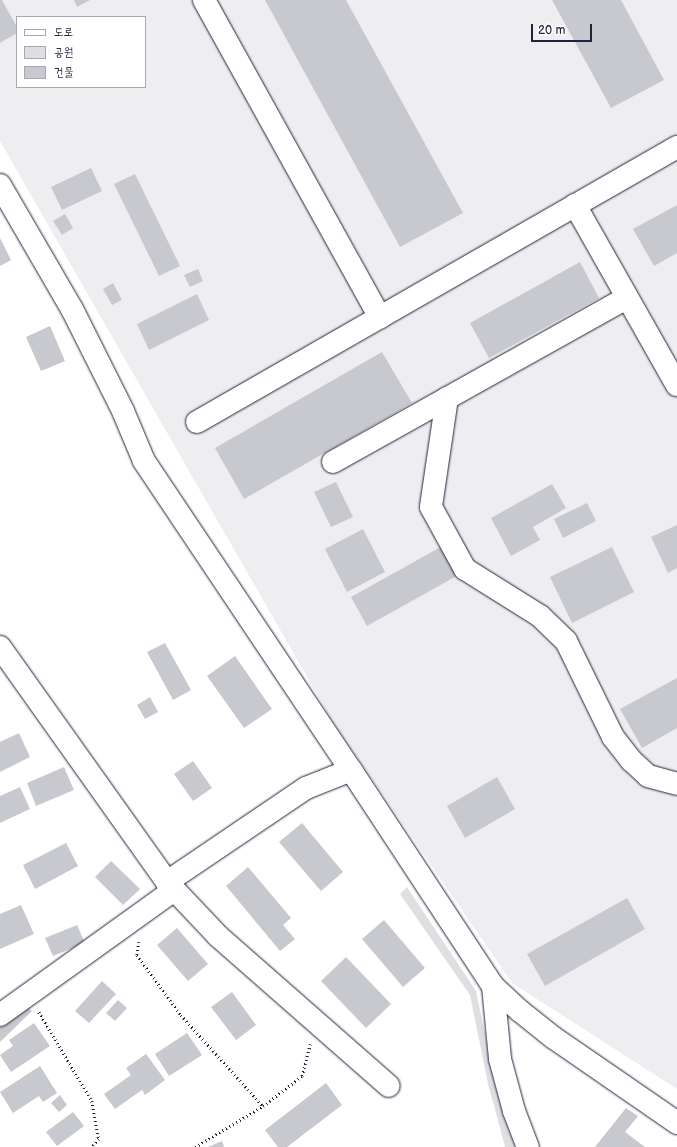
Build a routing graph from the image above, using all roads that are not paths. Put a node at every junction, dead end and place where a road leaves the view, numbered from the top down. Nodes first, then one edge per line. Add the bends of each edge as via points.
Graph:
1 (204, 0) edge
2 (677, 147) edge
3 (0, 185) edge
4 (575, 205) junction
5 (627, 298) junction
6 (380, 317) junction
7 (677, 385) edge
8 (447, 398) junction
9 (197, 422) dead end
10 (333, 462) dead end
11 (0, 647) edge
12 (351, 770) junction
13 (677, 784) edge
14 (170, 886) junction
15 (493, 986) junction
16 (0, 1015) edge
17 (389, 1086) dead end
18 (677, 1123) edge
19 (528, 1147) edge

1 - 6 street
2 - 4 street
3 - 12 street via 72,309 123,411 144,462
4 - 5 street
4 - 6 street
5 - 7 street
5 - 8 street
6 - 9 street
8 - 10 street
8 - 13 street via 431,507 465,569 540,616 566,641 613,737 648,776
11 - 14 street
12 - 14 street via 306,788
12 - 15 street
14 - 16 street via 142,912
14 - 17 street via 218,936
15 - 18 street via 554,1038
15 - 19 street via 500,1059 514,1111

